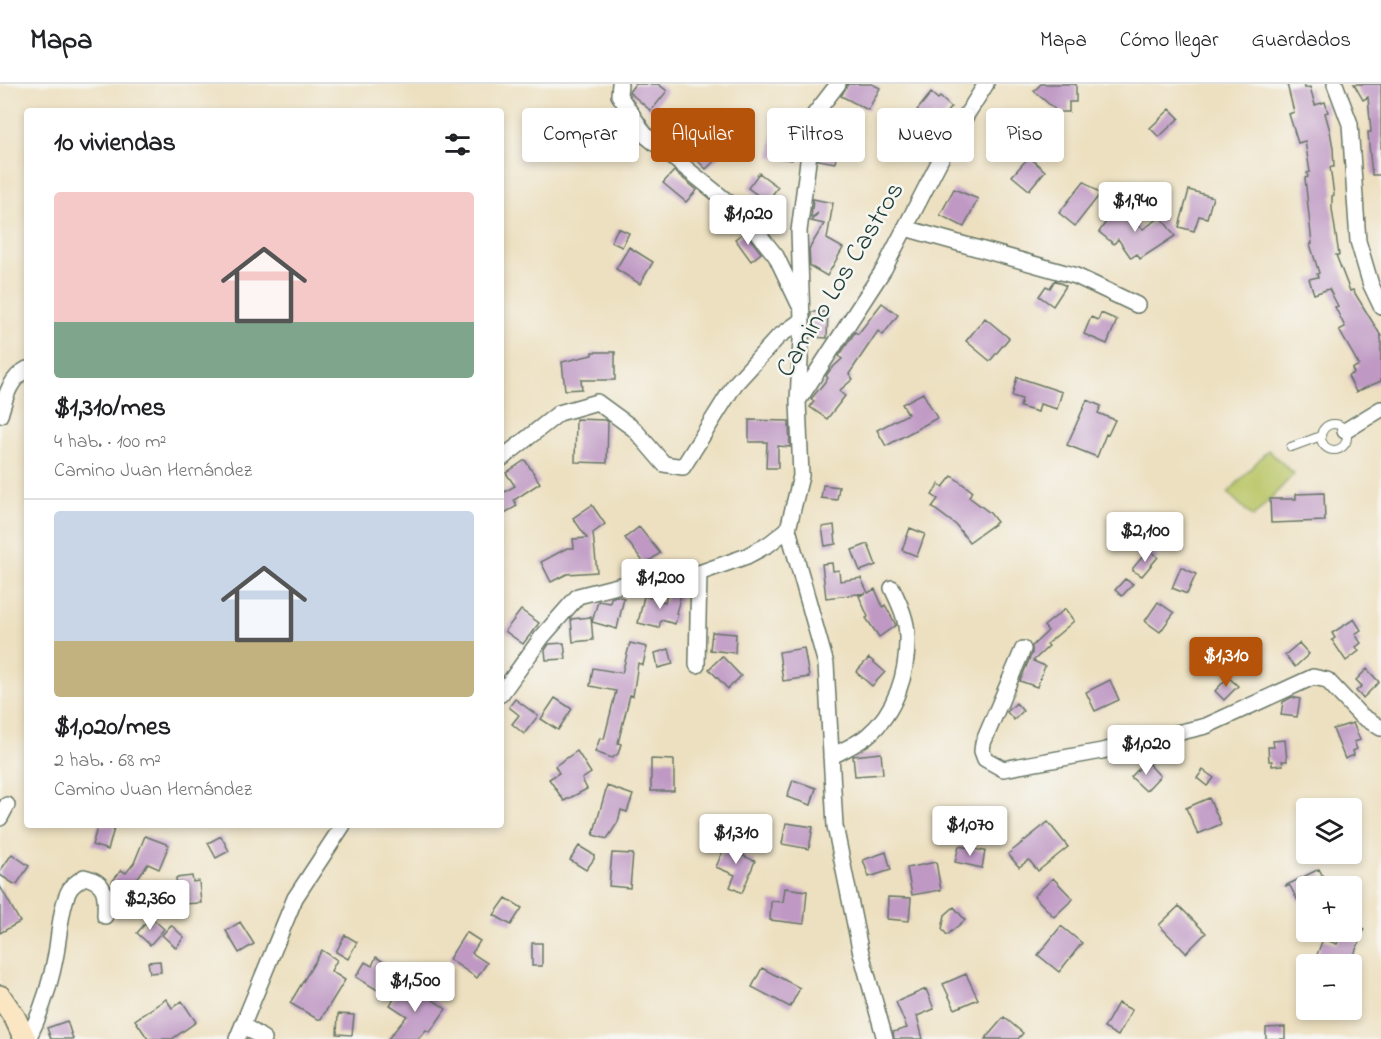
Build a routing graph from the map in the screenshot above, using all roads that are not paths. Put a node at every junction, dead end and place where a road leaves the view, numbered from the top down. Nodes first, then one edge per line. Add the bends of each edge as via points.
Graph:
1 (620, 84) edge
2 (838, 84) edge
3 (986, 84) edge
4 (1335, 84) edge
5 (905, 228) junction
6 (1137, 305) dead end
7 (1381, 306) edge
8 (802, 315) junction
9 (24, 371) edge
10 (798, 401) junction
11 (1381, 410) edge
12 (0, 415) edge
13 (1344, 431) junction
14 (1321, 436) junction
15 (1291, 447) dead end
16 (504, 457) edge
17 (788, 529) junction
18 (699, 573) junction
19 (892, 588) dead end
20 (1023, 649) dead end
21 (698, 665) dead end
22 (504, 690) edge
23 (1381, 728) edge
24 (831, 757) junction
25 (341, 828) edge
26 (105, 916) dead end
27 (0, 996) edge
28 (240, 1032) edge
29 (26, 1039) edge
30 (264, 1039) edge
31 (885, 1039) edge

1 - 8 street via 619,95 646,136 734,207 776,256
2 - 8 street via 814,115 799,231
3 - 5 street, Camino Los Castros via 950,141
4 - 7 street via 1350,124 1358,242
5 - 6 street via 1076,276
5 - 10 street, Camino Los Castros via 884,269
8 - 10 street
8 - 16 street via 735,384 683,467 664,464 633,429 597,402 559,413
9 - 12 street via 7,393
10 - 17 street, Camino Los Castros via 801,476
11 - 13 street
13 - 14 lane via 1329,425
13 - 14 lane via 1345,443 1338,449 1324,446
14 - 15 lane
17 - 18 street via 747,556
17 - 24 street via 826,664
18 - 21 street
18 - 22 street via 653,577 578,596
19 - 24 street via 902,609 907,635 897,696 867,736
20 - 23 street via 983,743 986,759 1003,769 1206,726 1313,677 1327,680 1360,715
24 - 31 street via 835,826 860,949
25 - 28 street via 295,898
26 - 29 street via 104,888 94,879 84,877 66,898 46,993 36,1024
27 - 29 street
28 - 30 street

